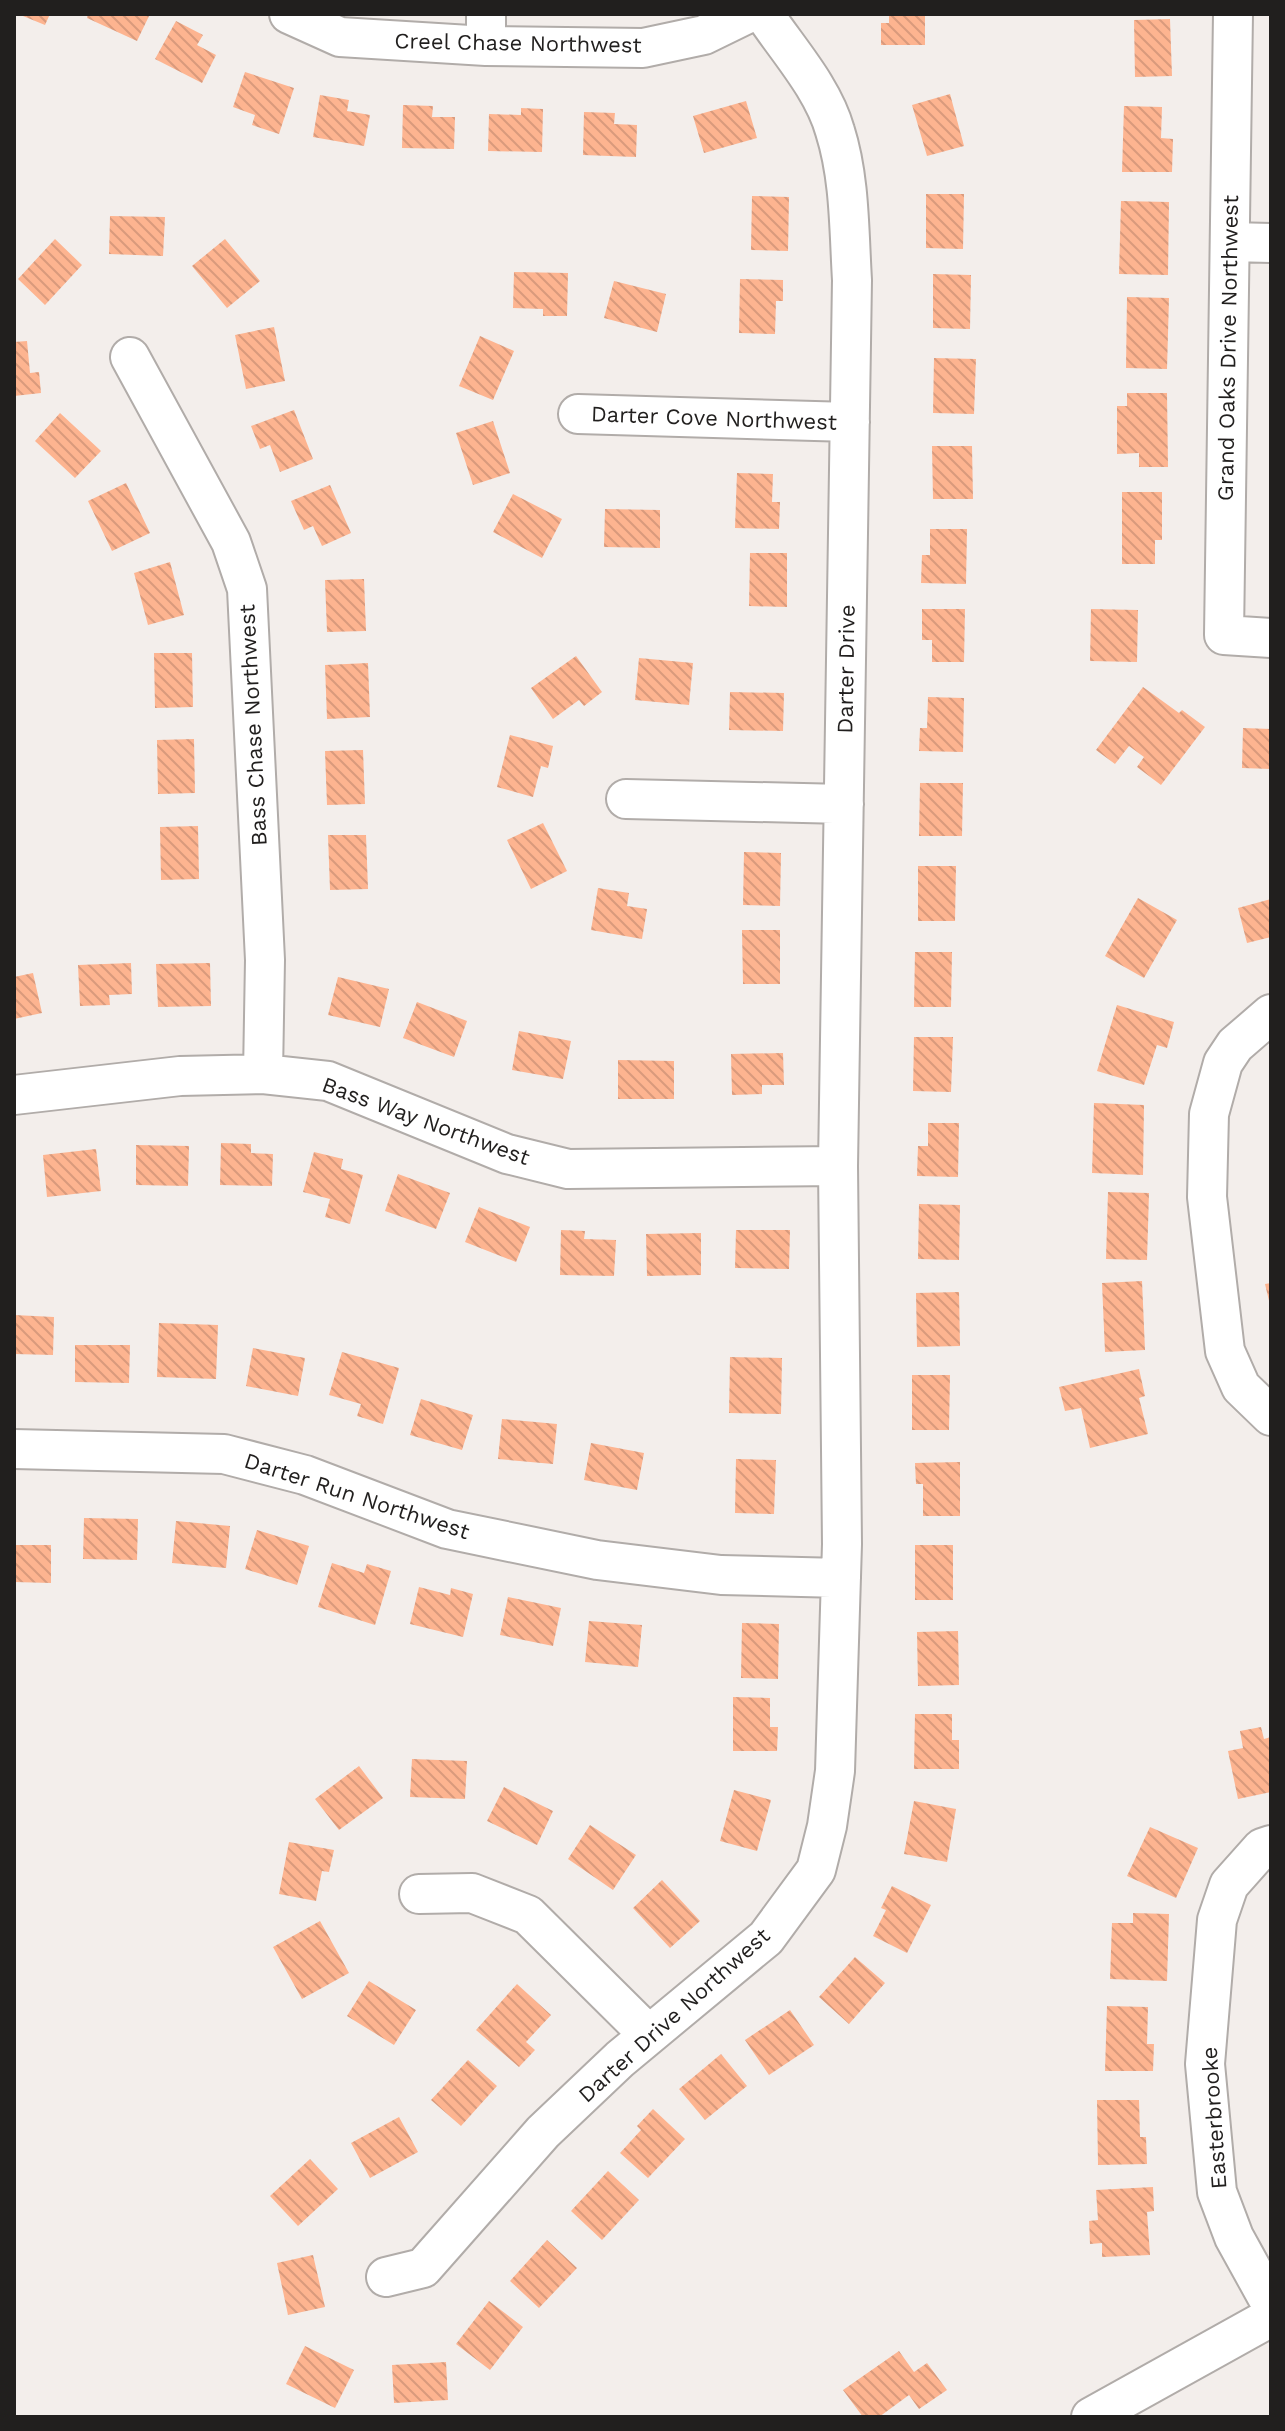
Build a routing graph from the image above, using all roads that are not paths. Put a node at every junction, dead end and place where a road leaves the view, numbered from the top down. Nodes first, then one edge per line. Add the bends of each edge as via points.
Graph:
1 (289, 14) edge
2 (747, 14) edge
3 (764, 14) edge
4 (1233, 14) edge
5 (486, 30) edge
6 (1230, 242) junction
7 (1271, 243) edge
8 (130, 357) dead end
9 (578, 414) dead end
10 (850, 422) junction
11 (1271, 638) edge
12 (626, 799) dead end
13 (844, 804) junction
14 (1271, 1014) edge
15 (263, 1074) junction
16 (14, 1095) edge
17 (838, 1166) junction
18 (840, 1345) joint
19 (1271, 1416) edge
20 (14, 1449) edge
21 (841, 1578) junction
22 (1271, 1845) edge
23 (419, 1894) dead end
24 (649, 2035) junction
25 (386, 2277) dead end
26 (1271, 2304) edge
27 (1271, 2317) edge
28 (1091, 2417) edge

1 - 5 street, Creel Chase Northwest via 340,37
2 - 5 street, Creel Chase Northwest via 704,35 643,48
3 - 10 street, Darter Drive via 822,99 835,129 844,172 852,280
4 - 6 street, Grand Oaks Drive Northwest
6 - 7 street
6 - 11 street, Grand Oaks Drive Northwest via 1224,635
8 - 15 street, Bass Chase Northwest via 231,542 247,589 265,960
9 - 10 street, Darter Cove Northwest
10 - 13 street, Darter Drive
12 - 13 street
13 - 17 street, Darter Drive
14 - 19 street via 1235,1045 1223,1063 1209,1114 1207,1197 1225,1351 1241,1387
15 - 16 street, Bass Way Northwest via 180,1076
15 - 17 street, Bass Way Northwest via 328,1081 507,1154 568,1169
17 - 18 street, Darter Drive
18 - 21 street, Darter Drive Northwest
20 - 21 street, Darter Run Northwest via 224,1454 305,1475 447,1529 597,1560 721,1575
21 - 24 street, Darter Drive Northwest via 835,1771 816,1870 766,1938
22 - 26 street, Easterbrooke via 1262,1848 1229,1885 1217,1920 1205,2064 1217,2192 1234,2237
23 - 24 street via 472,1893 528,1915
24 - 25 street, Darter Drive Northwest via 543,2132 423,2268
27 - 28 street

